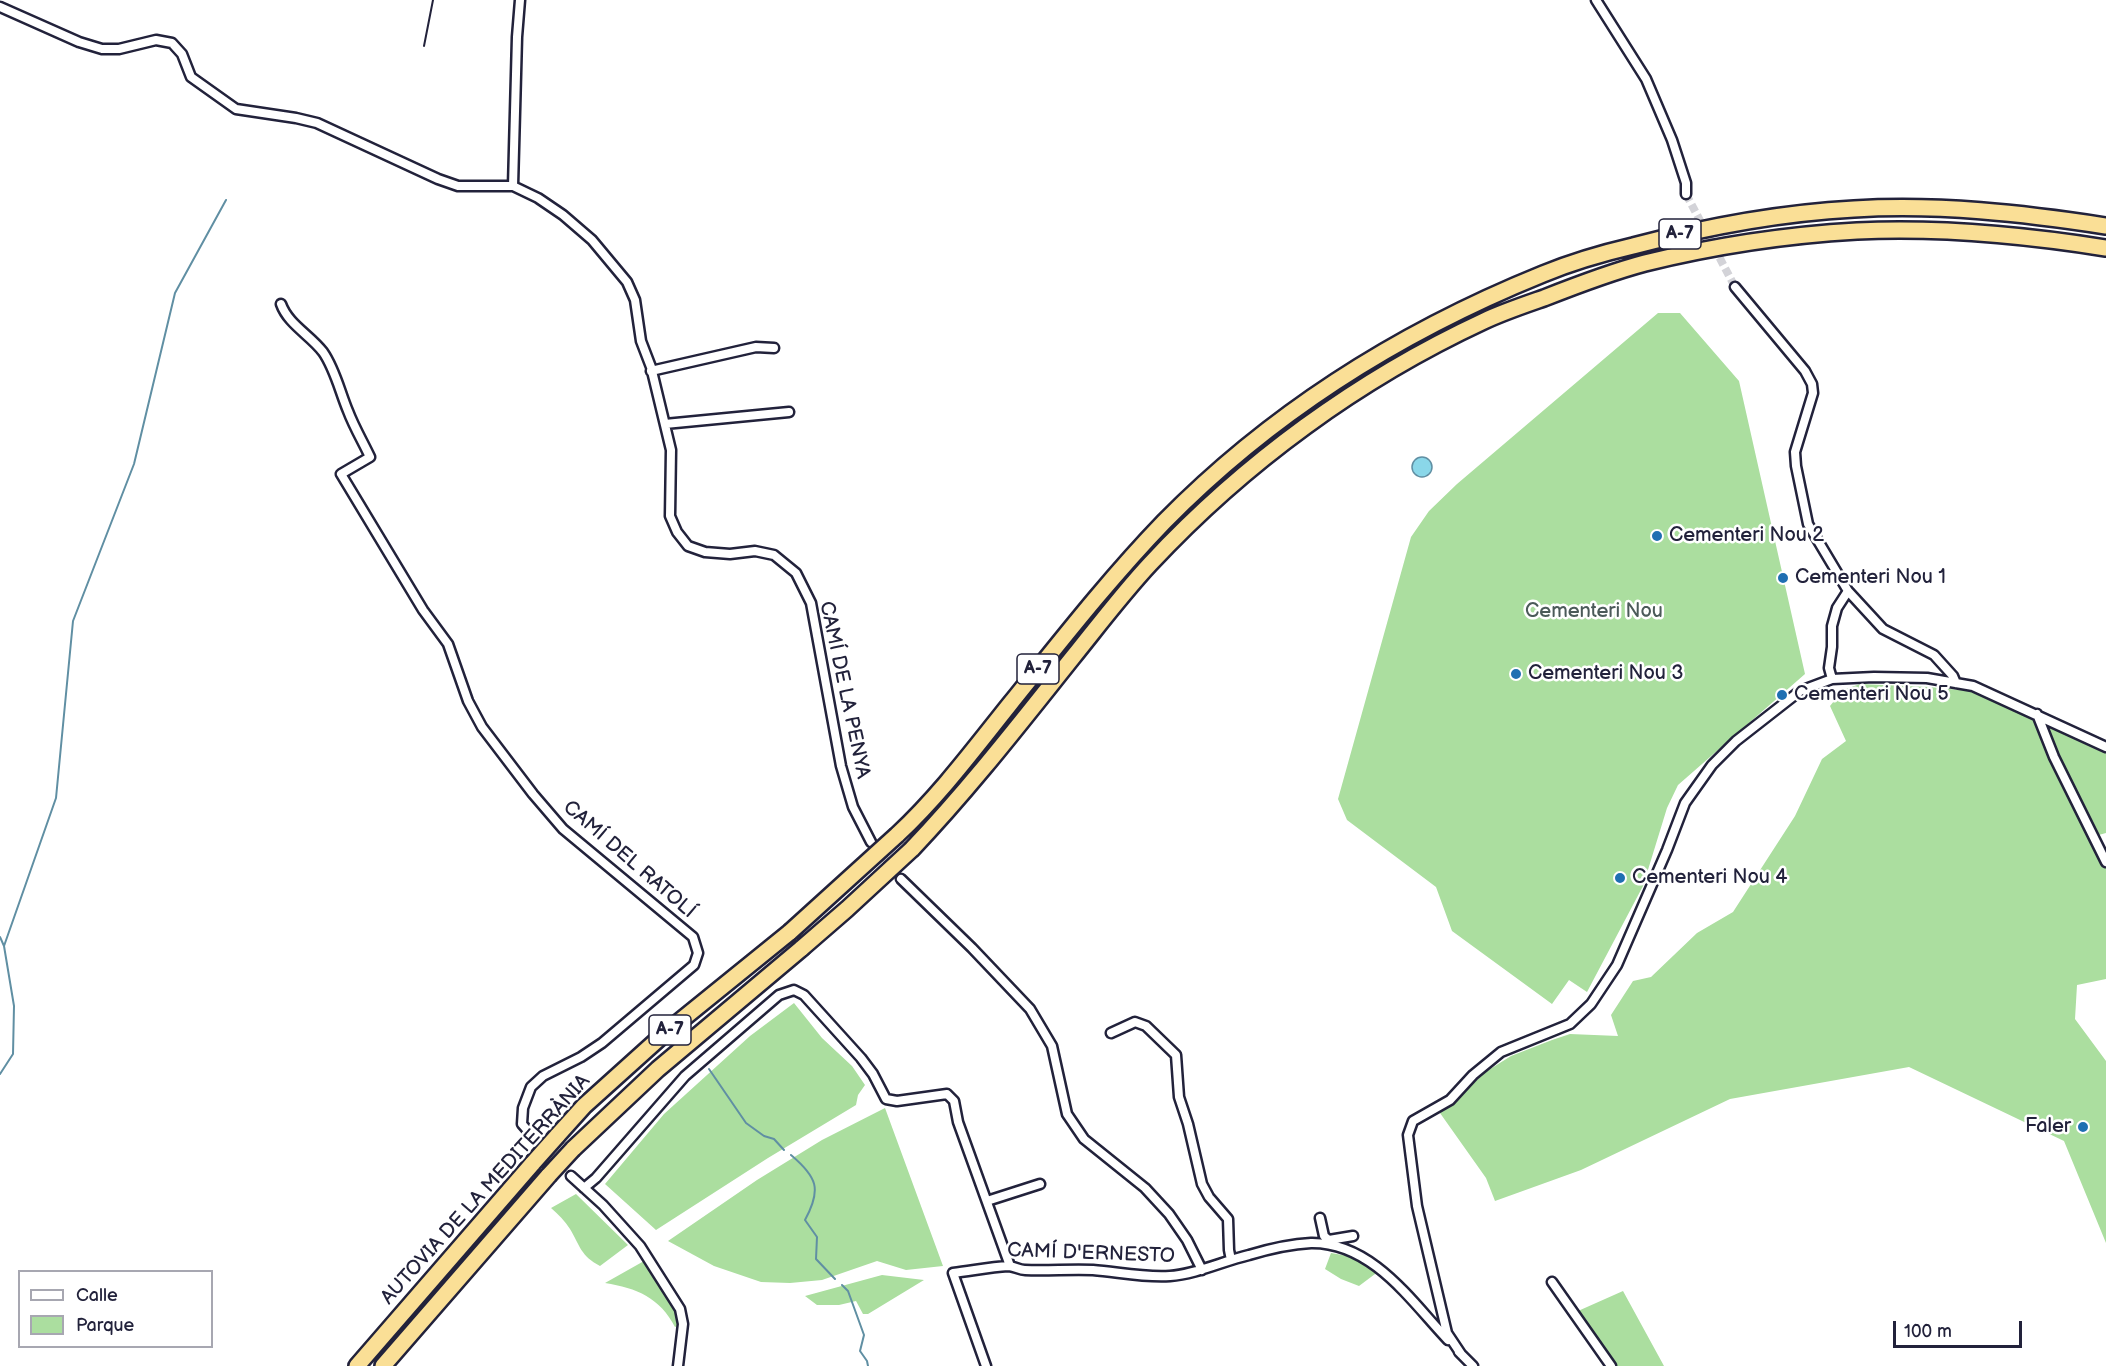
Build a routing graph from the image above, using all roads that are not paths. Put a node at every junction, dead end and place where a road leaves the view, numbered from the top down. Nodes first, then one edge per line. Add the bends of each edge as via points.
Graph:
1 (520, 0) edge
2 (1596, 0) edge
3 (0, 7) edge
4 (513, 186) junction
5 (1686, 194) tunnel mouth
6 (2106, 226) edge
7 (2106, 248) edge
8 (1735, 287) tunnel mouth
9 (281, 304) dead end
10 (774, 348) dead end
11 (651, 371) junction
12 (789, 411) dead end
13 (665, 424) junction
14 (1848, 591) junction
15 (1832, 679) junction
16 (1956, 684) junction
17 (2037, 714) junction
18 (2106, 747) edge
19 (871, 842) tunnel mouth
20 (2106, 862) edge
21 (902, 879) tunnel mouth
22 (1111, 1033) dead end
23 (532, 1136) tunnel mouth
24 (571, 1176) tunnel mouth
25 (1040, 1184) dead end
26 (584, 1188) junction
27 (987, 1201) junction
28 (1320, 1218) dead end
29 (1353, 1236) dead end
30 (1329, 1240) junction
31 (1317, 1244) junction
32 (1231, 1260) junction
33 (1010, 1266) junction
34 (1202, 1270) junction
35 (1552, 1282) dead end
36 (1461, 1354) junction
37 (357, 1366) edge
38 (383, 1366) edge
39 (678, 1366) edge
40 (986, 1366) edge
41 (1473, 1366) edge
42 (1611, 1366) edge

1 - 4 street
2 - 5 street via 1646,79 1672,140
3 - 4 street, CAMÍ DE LA PENYA via 102,49 156,40 172,43 182,54 190,76 236,110 317,123 458,186
4 - 11 street, CAMÍ DE LA PENYA via 563,215 592,240 627,282 635,300 641,341
6 - 37 highway, AUTOVIA DE LA MEDITERRÀNIA / A-7, bridge via 1997,211 1936,208 1856,209 1723,225 1604,253 1545,273 1457,312 1340,377 1244,449 1182,504 1103,590 917,816 790,932 664,1034 584,1106
7 - 38 highway, AUTOVIA DE LA MEDITERRÀNIA / A-7, bridge via 1959,231 1856,231 1751,243 1642,264 1577,285 1486,320 1366,384 1260,462 1149,564 954,804 912,849 658,1069 573,1149
8 - 14 street via 1812,384 1813,393 1795,452 1796,466 1808,524
9 - 23 street, CAMÍ DEL RATOLÍ via 285,315 323,352 370,457 341,474 423,610 448,644 468,702 482,727 563,829 693,938 698,953 694,965 602,1043 543,1076 531,1087 522,1124
10 - 11 street via 756,347
11 - 13 street, CAMÍ DE LA PENYA
12 - 13 street
13 - 19 street, CAMÍ DE LA PENYA via 671,450 670,516 688,546 705,552 755,551 774,555 796,573 811,603 842,766 853,807
14 - 15 street via 1832,626
14 - 16 street via 1882,629 1934,655
15 - 16 street via 1927,678
15 - 36 street via 1800,691 1712,765 1685,803 1617,965 1591,1004 1570,1024 1501,1052 1450,1100 1413,1121 1408,1135 1417,1206 1447,1333
16 - 17 street via 1973,686
17 - 18 street
17 - 20 street
21 - 34 street via 1029,1009 1052,1046 1067,1114 1084,1139 1145,1188 1169,1214
22 - 32 street via 1135,1022 1146,1026 1176,1055 1179,1097 1202,1184 1228,1219
24 - 26 street
25 - 27 street
26 - 27 street via 685,1076 779,995 794,990 804,995 861,1058 886,1099 947,1094 954,1101
26 - 39 street via 640,1246 680,1309 683,1324
27 - 33 street
28 - 30 street via 1323,1236
29 - 30 street
30 - 31 street
31 - 32 street, CAMÍ D'ERNESTO via 1286,1245
31 - 36 street, CAMÍ D'ERNESTO via 1352,1253 1388,1275
32 - 34 street, CAMÍ D'ERNESTO
33 - 34 street, CAMÍ D'ERNESTO via 1022,1270 1170,1276
33 - 40 street, CAMÍ D'ERNESTO via 953,1273
35 - 42 street
36 - 41 street

